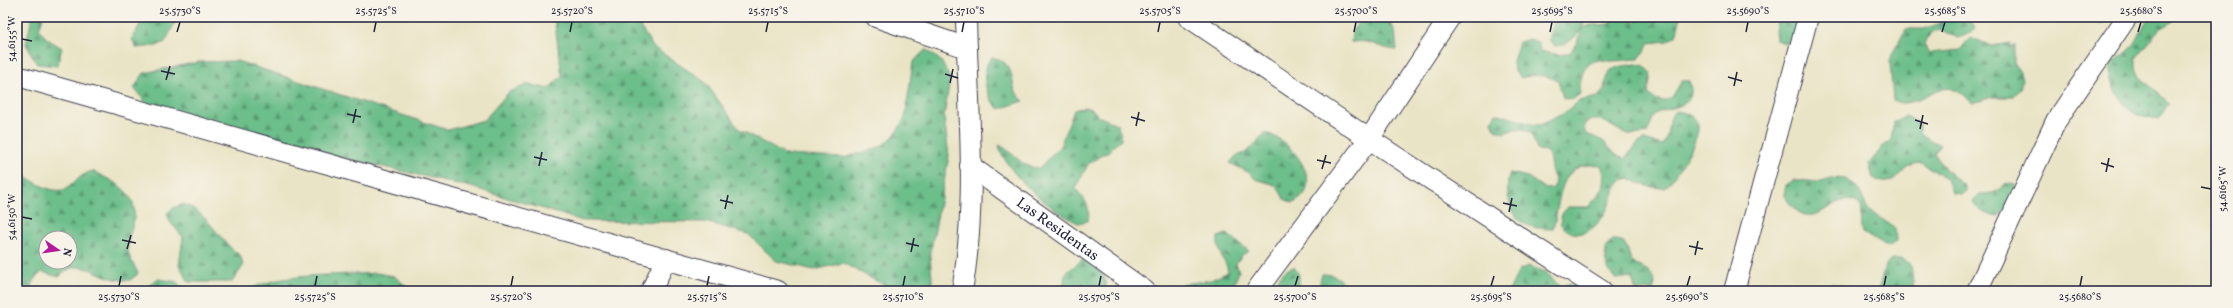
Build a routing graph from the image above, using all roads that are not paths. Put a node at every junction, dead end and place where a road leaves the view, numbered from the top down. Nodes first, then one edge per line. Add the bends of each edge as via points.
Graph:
1 (876, 17) edge
2 (966, 17) edge
3 (1188, 17) edge
4 (1450, 17) edge
5 (1808, 17) edge
6 (2127, 17) edge
7 (967, 48) junction
8 (17, 76) edge
9 (1369, 139) junction
10 (970, 166) junction
11 (666, 259) junction
12 (651, 291) edge
13 (778, 291) edge
14 (962, 291) edge
15 (1145, 291) edge
16 (1256, 291) edge
17 (1602, 291) edge
18 (1734, 291) edge
19 (1977, 291) edge

1 - 7 street
2 - 7 street
3 - 9 street
4 - 9 street
5 - 18 street
6 - 19 street via 2056,121
7 - 10 street
8 - 11 street
9 - 16 street
9 - 17 street
10 - 14 street via 967,261
10 - 15 street, Las Residentas
11 - 12 street
11 - 13 street

